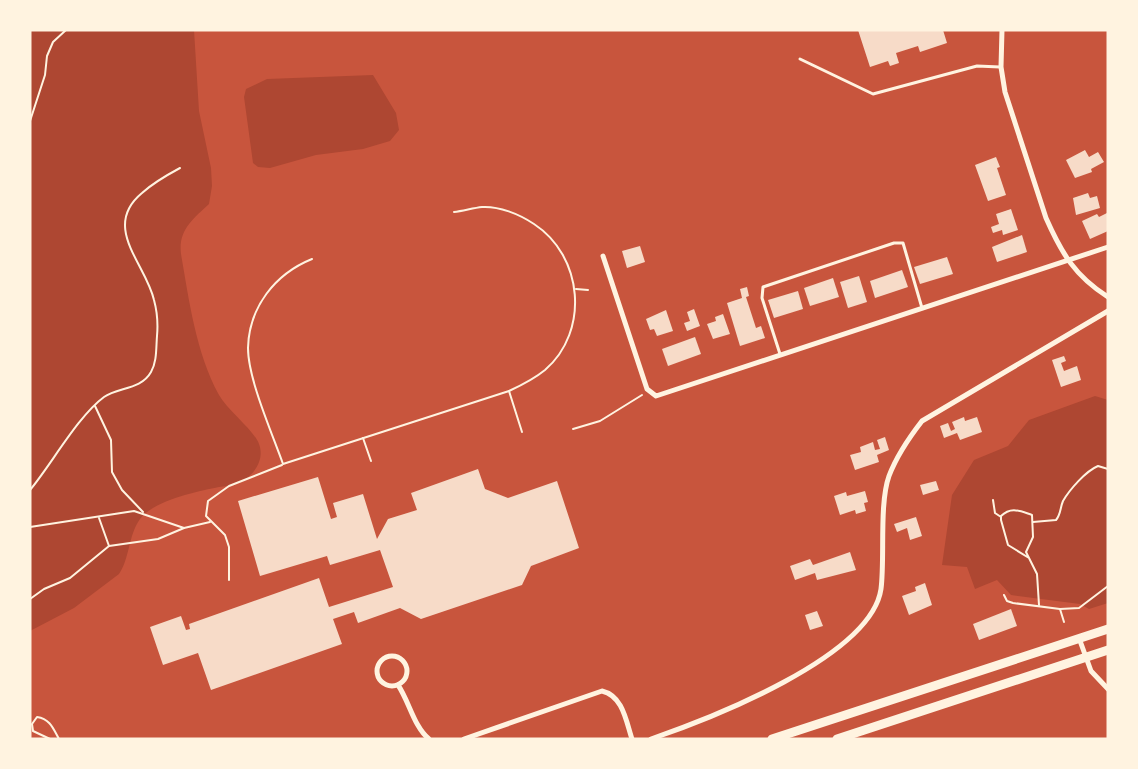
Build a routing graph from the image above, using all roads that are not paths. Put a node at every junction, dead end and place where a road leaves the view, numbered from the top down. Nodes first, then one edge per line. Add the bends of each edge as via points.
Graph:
1 (1002, 30) edge
2 (800, 58) dead end
3 (1001, 67) junction
4 (1108, 246) edge
5 (603, 256) dead end
6 (1068, 260) junction
7 (1108, 297) edge
8 (922, 308) junction
9 (1108, 311) edge
10 (780, 356) junction
11 (1108, 629) edge
12 (1079, 638) junction
13 (1108, 650) edge
14 (1086, 657) junction
15 (398, 685) junction
16 (1108, 689) edge
17 (429, 739) edge
18 (464, 739) edge
19 (632, 739) edge
20 (651, 739) edge
21 (772, 739) edge
22 (837, 739) edge

1 - 3 street
2 - 3 lane via 873,94 977,66
3 - 6 street via 1006,98 1046,218
4 - 6 street
5 - 10 street via 651,394 659,396
6 - 7 street via 1078,275
6 - 8 street
8 - 10 street
8 - 10 lane via 903,243 763,286 762,297
9 - 20 street via 922,421 888,478 880,592 870,616 851,638 817,663 737,706
11 - 12 highway
12 - 14 street
12 - 21 highway
13 - 14 highway
14 - 16 street via 1095,676
14 - 22 highway
15 - 15 street via 405,680 406,666 401,659 388,657 378,665 378,677 386,685
15 - 17 street
18 - 19 street via 602,691 618,700

